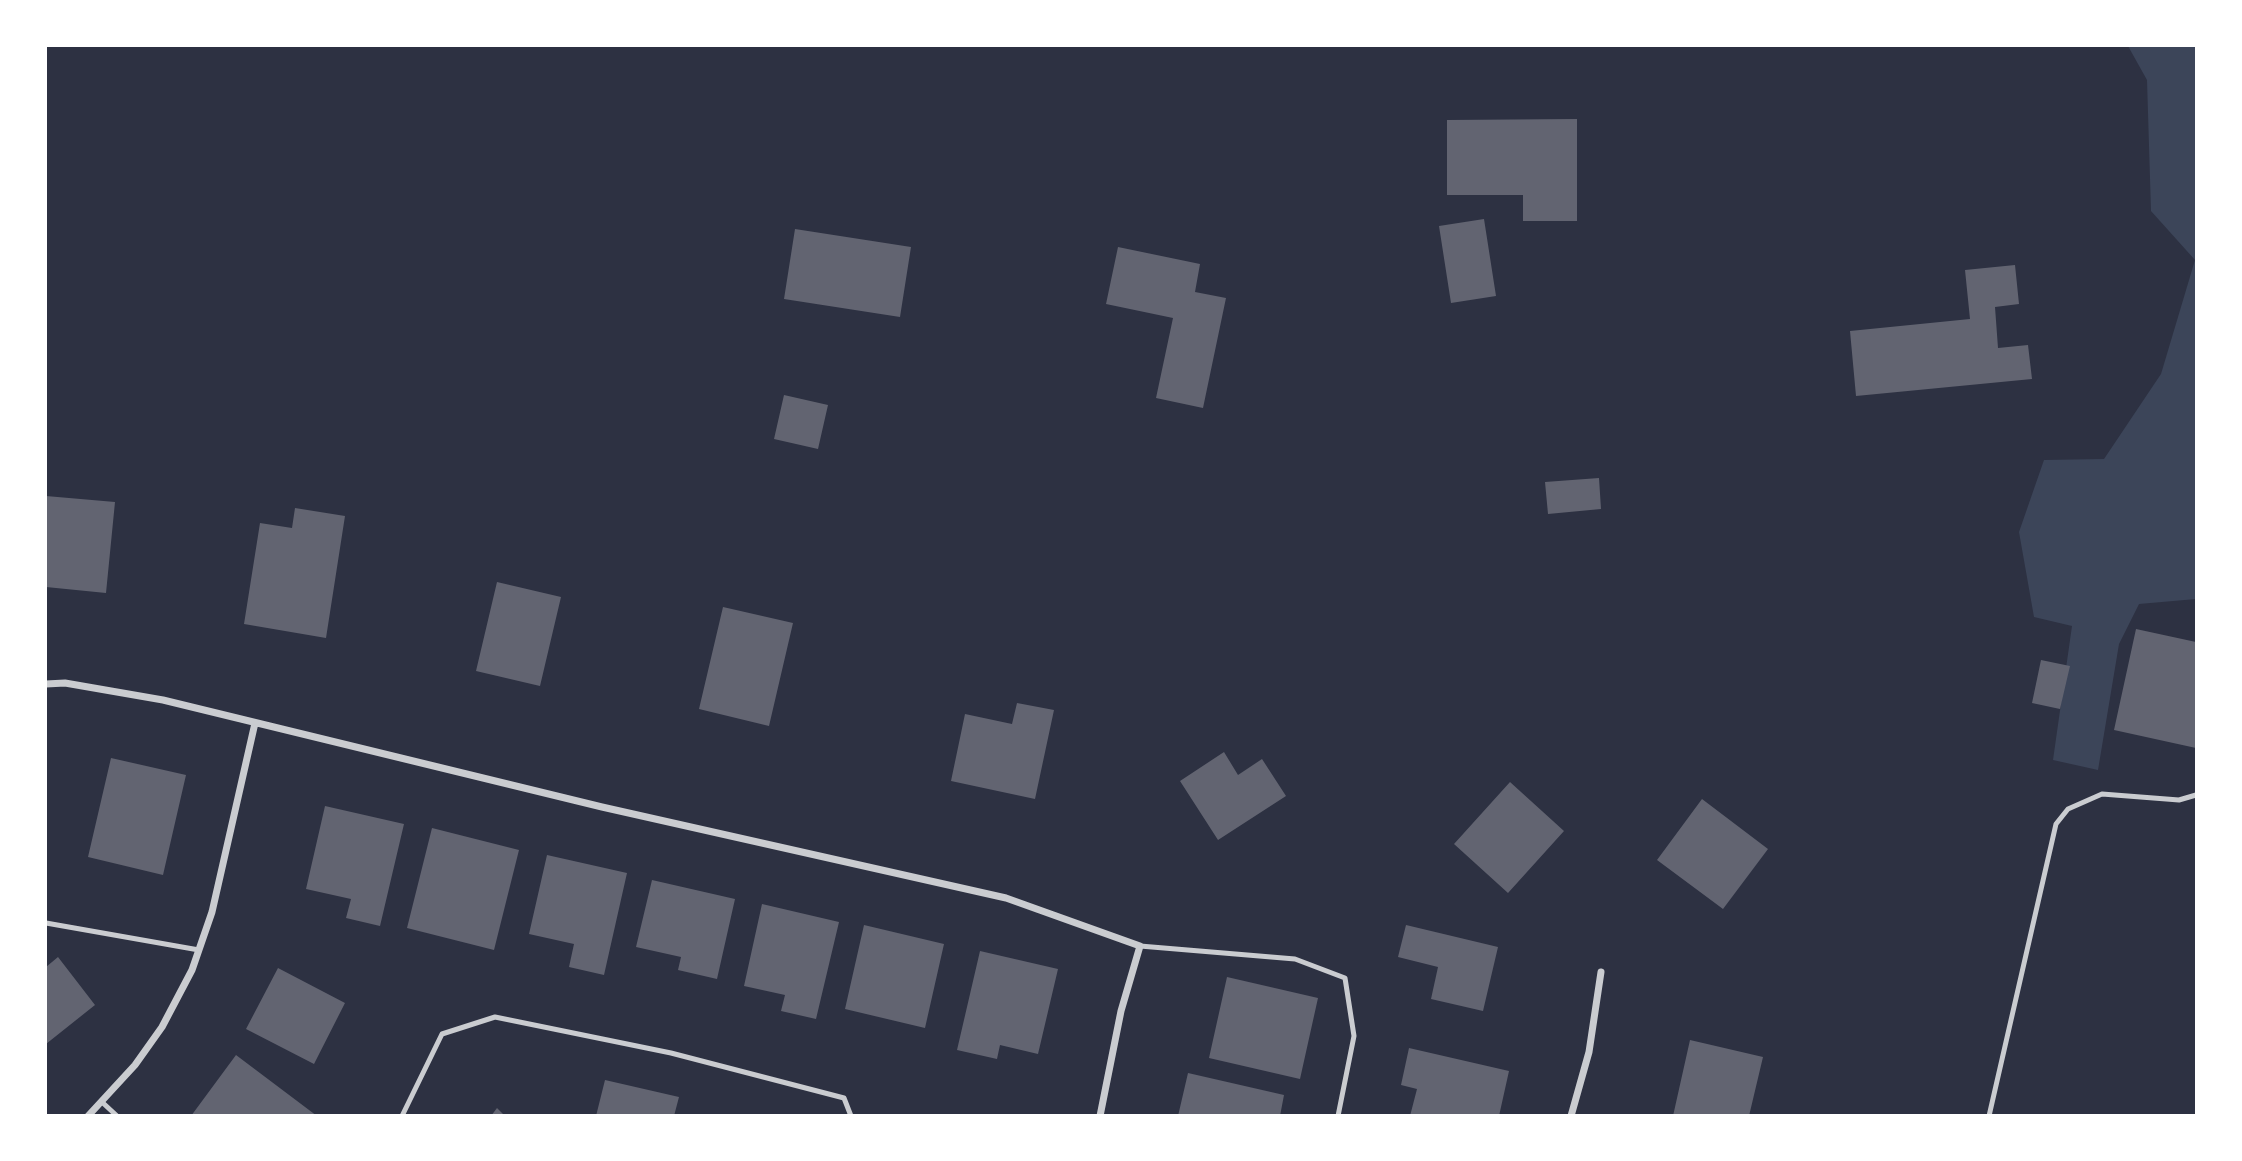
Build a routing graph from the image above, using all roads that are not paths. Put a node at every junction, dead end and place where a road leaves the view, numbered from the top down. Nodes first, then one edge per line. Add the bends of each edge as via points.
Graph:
1 (46, 684) edge
2 (256, 723) junction
3 (2196, 795) edge
4 (46, 923) edge
5 (1140, 946) junction
6 (199, 950) junction
7 (1601, 972) dead end
8 (103, 1102) junction
9 (88, 1115) edge
10 (117, 1115) edge
11 (402, 1115) edge
12 (851, 1115) edge
13 (1100, 1115) edge
14 (1338, 1115) edge
15 (1571, 1115) edge
16 (1989, 1115) edge

1 - 2 street via 103,688
2 - 5 street via 1006,898
2 - 6 street
3 - 16 lane via 2179,800 2102,794 2068,809 2056,824
4 - 6 lane
5 - 13 street
5 - 14 lane via 1295,959 1345,978 1354,1036
6 - 8 street via 162,1027
7 - 15 street via 1589,1052
8 - 9 street
8 - 10 lane
11 - 12 lane via 442,1034 495,1017 671,1053 844,1098

